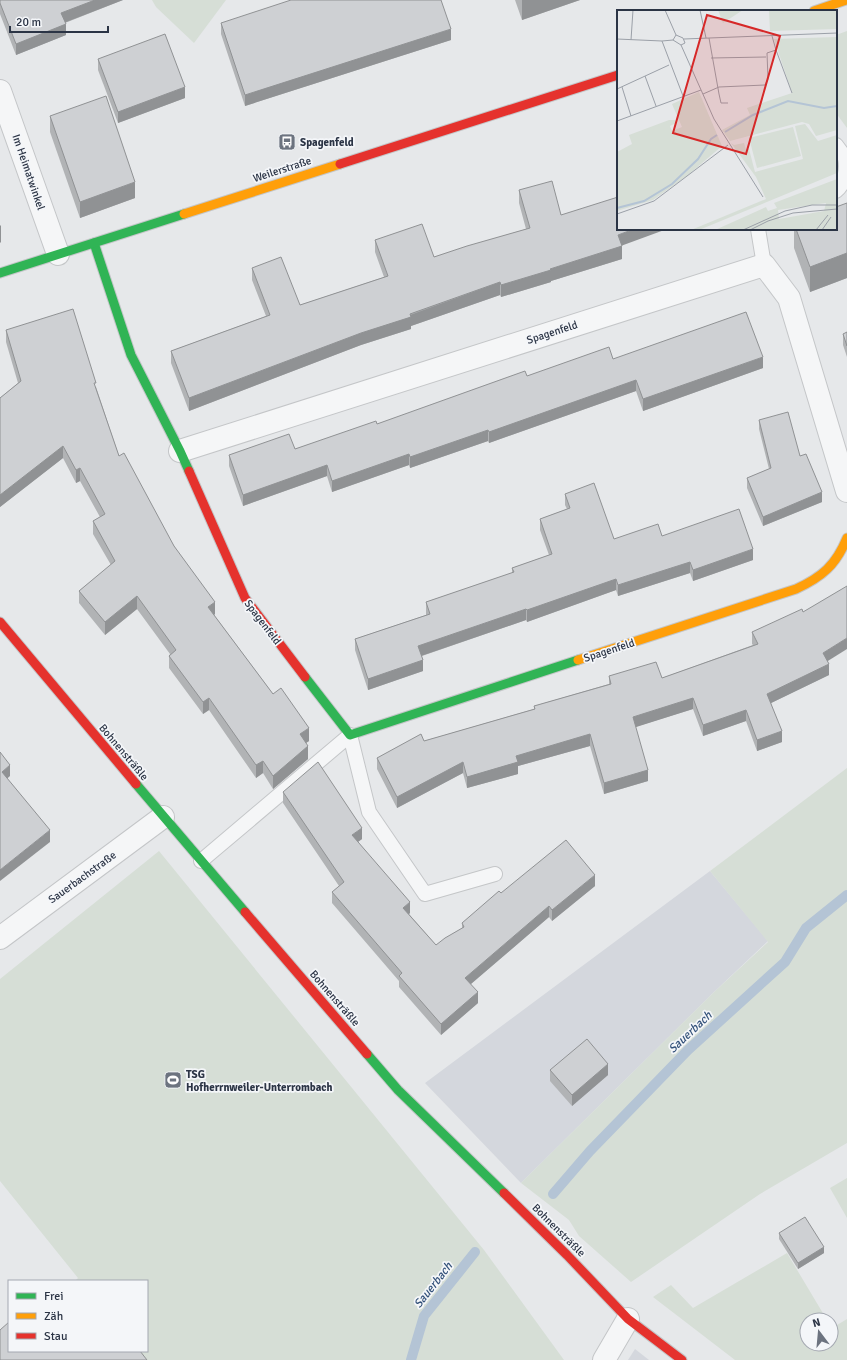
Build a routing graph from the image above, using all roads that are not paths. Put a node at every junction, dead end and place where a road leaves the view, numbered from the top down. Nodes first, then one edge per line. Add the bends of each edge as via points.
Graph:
1 (846, 0) edge
2 (817, 10) edge
3 (617, 75) edge
4 (0, 91) edge
5 (837, 146) edge
6 (846, 160) edge
7 (837, 190) edge
8 (758, 230) edge
9 (94, 243) junction
10 (58, 254) junction
11 (764, 265) junction
12 (0, 273) edge
13 (180, 452) junction
14 (847, 491) edge
15 (847, 538) edge
16 (0, 622) edge
17 (350, 735) junction
18 (163, 817) junction
19 (201, 861) junction
20 (495, 874) dead end
21 (0, 938) edge
22 (628, 1319) junction
23 (604, 1360) edge
24 (682, 1360) edge

1 - 2 street
3 - 9 street, Weilerstraße
4 - 10 street, Im Heimatwinkel
5 - 6 lane
6 - 7 lane via 844,181
8 - 11 lane
9 - 10 street, Weilerstraße
9 - 13 street, Spagenfeld via 131,355
10 - 12 street, Weilerstraße
11 - 13 street, Spagenfeld
11 - 14 street via 789,298
13 - 17 street, Spagenfeld via 245,598
15 - 17 street, Spagenfeld via 832,566 809,584
16 - 18 street, Bohnensträßle
17 - 19 lane, Spagenfeld
17 - 20 lane, Spagenfeld via 369,812 425,894
18 - 19 street, Bohnensträßle
18 - 21 street, Sauerbachstraße
19 - 22 street, Bohnensträßle via 398,1090 567,1255
22 - 23 street
22 - 24 street, Bohnensträßle

